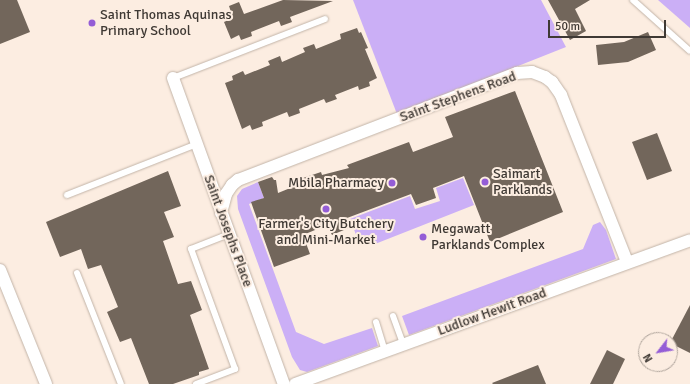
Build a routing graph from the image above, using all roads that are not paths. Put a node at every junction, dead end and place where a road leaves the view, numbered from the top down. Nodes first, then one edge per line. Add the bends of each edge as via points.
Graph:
1 (633, 0) edge
2 (325, 19) dead end
3 (690, 51) edge
4 (173, 78) joint
5 (197, 144) junction
6 (67, 195) dead end
7 (221, 213) junction
8 (229, 234) junction
9 (688, 242) edge
10 (627, 262) junction
11 (0, 270) edge
12 (77, 273) dead end
13 (393, 316) dead end
14 (376, 322) dead end
15 (403, 344) junction
16 (385, 351) junction
17 (46, 384) edge
18 (121, 384) edge
19 (196, 384) edge
20 (284, 384) edge
21 (295, 384) edge

1 - 3 lane
2 - 4 lane
4 - 5 street, Saint Josephs Place
5 - 6 lane
5 - 7 street, Saint Josephs Place
7 - 8 street, Saint Josephs Place
7 - 10 street, Saint Stephens Road via 226,194 238,180 517,73 532,72 545,76 561,95
8 - 19 lane via 191,249 235,369
8 - 20 street, Saint Josephs Place
9 - 10 street, Ludlow Hewit Road
10 - 15 street, Ludlow Hewit Road
11 - 17 street
12 - 18 lane
13 - 15 lane
14 - 16 lane
15 - 16 street, Ludlow Hewit Road
16 - 21 street, Ludlow Hewit Road

